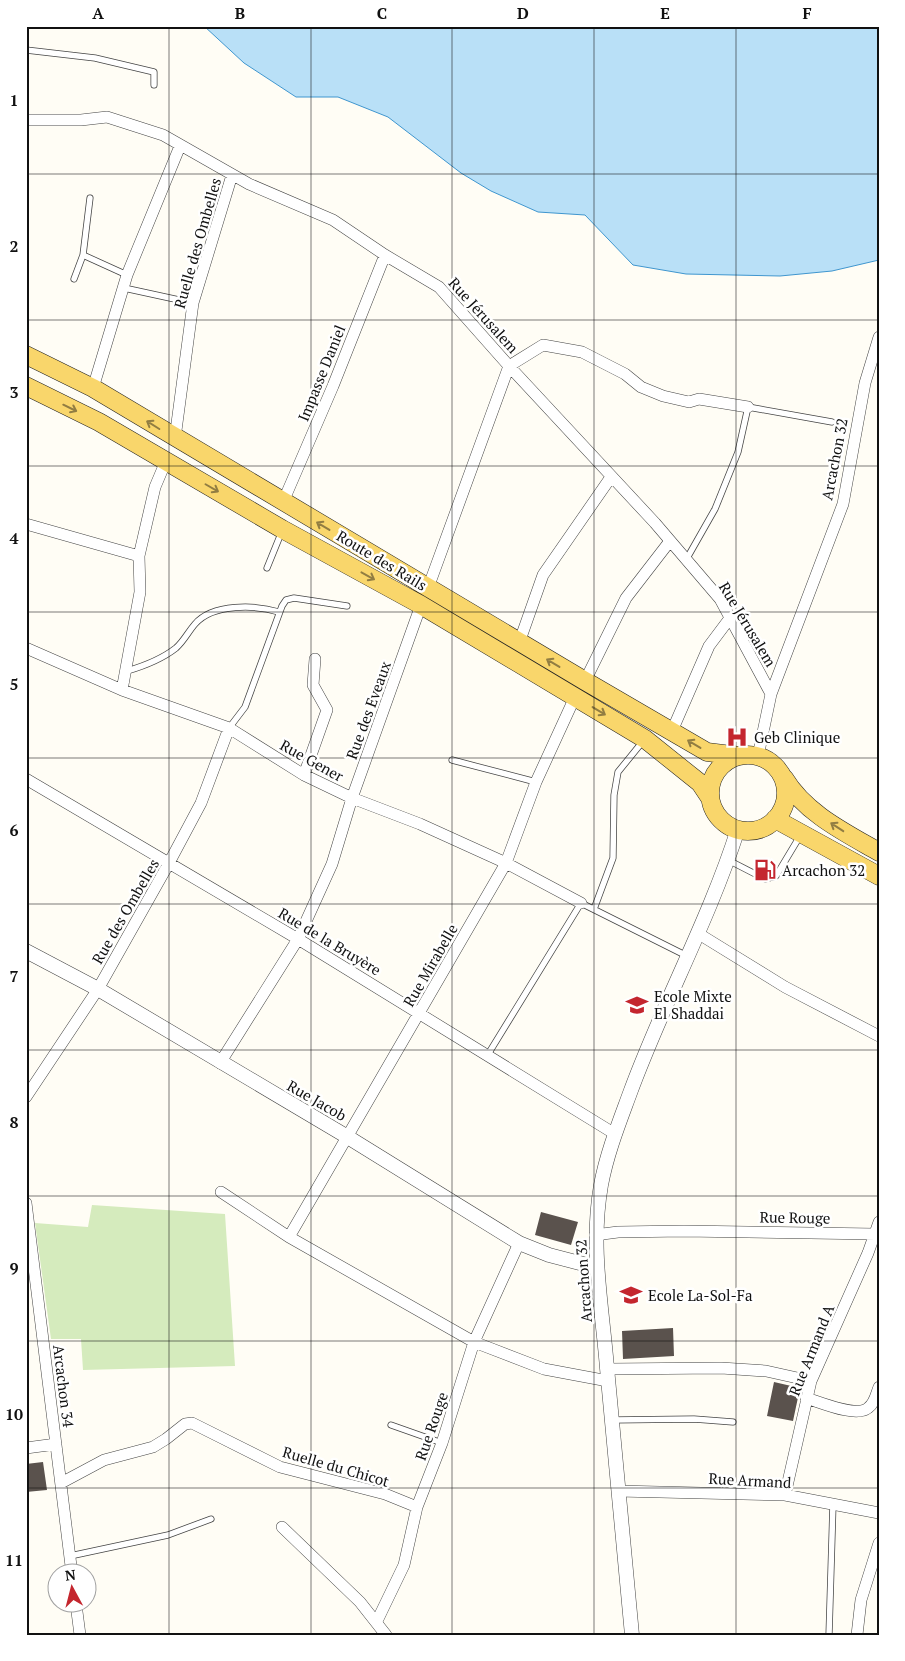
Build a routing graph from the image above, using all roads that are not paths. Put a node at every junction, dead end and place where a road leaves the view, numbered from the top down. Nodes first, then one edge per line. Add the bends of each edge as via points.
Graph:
1 (26, 50) edge
2 (154, 85) dead end
3 (26, 120) edge
4 (180, 146) junction
5 (232, 175) junction
6 (90, 198) dead end
7 (83, 255) junction
8 (386, 255) junction
9 (127, 275) junction
10 (74, 279) dead end
11 (124, 288) junction
12 (193, 304) junction
13 (879, 337) edge
14 (26, 355) edge
15 (509, 366) junction
16 (26, 386) edge
17 (93, 388) junction
18 (748, 407) junction
19 (832, 422) dead end
20 (175, 438) junction
21 (166, 461) junction
22 (611, 477) junction
23 (283, 502) junction
24 (26, 524) edge
25 (282, 529) junction
26 (670, 541) junction
27 (139, 556) junction
28 (686, 560) junction
29 (267, 568) dead end
30 (428, 588) junction
31 (421, 605) junction
32 (347, 606) dead end
33 (279, 612) junction
34 (730, 618) junction
35 (519, 643) junction
36 (26, 648) edge
37 (315, 660) dead end
38 (128, 671) junction
39 (585, 682) junction
40 (122, 690) junction
41 (771, 694) junction
42 (575, 697) junction
43 (229, 728) junction
44 (672, 730) junction
45 (645, 739) junction
46 (740, 756) junction
47 (758, 756) junction
48 (452, 760) dead end
49 (779, 770) junction
50 (304, 775) junction
51 (26, 779) edge
52 (536, 782) junction
53 (352, 798) junction
54 (710, 798) junction
55 (775, 819) junction
56 (738, 829) junction
57 (802, 834) junction
58 (879, 852) edge
59 (728, 860) junction
60 (169, 863) junction
61 (506, 863) junction
62 (879, 876) edge
63 (581, 903) junction
64 (594, 910) junction
65 (699, 934) junction
66 (298, 939) junction
67 (26, 951) edge
68 (688, 956) junction
69 (98, 989) junction
70 (420, 1014) junction
71 (879, 1036) edge
72 (487, 1056) junction
73 (220, 1063) junction
74 (26, 1097) edge
75 (615, 1134) junction
76 (346, 1136) junction
77 (221, 1192) dead end
78 (26, 1203) edge
79 (879, 1222) edge
80 (875, 1234) junction
81 (596, 1235) junction
82 (289, 1237) junction
83 (519, 1243) junction
84 (596, 1267) junction
85 (474, 1342) junction
86 (608, 1375) junction
87 (811, 1382) junction
88 (879, 1387) edge
89 (806, 1398) junction
90 (612, 1420) junction
91 (733, 1422) dead end
92 (391, 1425) dead end
93 (442, 1443) junction
94 (56, 1444) junction
95 (26, 1448) edge
96 (61, 1483) junction
97 (618, 1491) junction
98 (785, 1495) junction
99 (833, 1504) junction
100 (417, 1507) junction
101 (879, 1513) edge
102 (211, 1519) dead end
103 (282, 1527) dead end
104 (879, 1542) edge
105 (70, 1556) junction
106 (71, 1564) edge
107 (77, 1614) edge
108 (377, 1621) junction
109 (80, 1635) edge
110 (386, 1635) edge
111 (632, 1635) edge
112 (829, 1635) edge
113 (857, 1635) edge

1 - 2 lane via 95,58 154,72
3 - 4 street, Rue Jérusalem via 107,117 163,135
4 - 5 street, Rue Jérusalem
4 - 9 street
5 - 8 street, Rue Jérusalem via 333,220
5 - 12 street, Ruelle des Ombelles
6 - 7 lane
7 - 9 lane
7 - 10 lane
8 - 15 street, Rue Jérusalem via 439,287
8 - 23 street, Impasse Daniel
9 - 11 street
11 - 12 lane
11 - 17 street
12 - 20 street, Ruelle des Ombelles
13 - 41 street, Arcachon 32 via 865,383 843,504
14 - 17 main road, Route des Rails
15 - 18 street via 543,345 582,352 625,374 641,387 663,396 688,402 700,398
15 - 22 street, Rue Jérusalem
15 - 30 street
16 -> 21 main road, Route des Rails via 100,422
20 -> 17 main road, Route des Rails
18 - 19 lane
18 - 28 lane via 738,452 714,509
20 - 23 main road, Route des Rails
21 -> 25 main road, Route des Rails
21 - 27 street via 155,487
22 - 26 street, Rue Jérusalem
22 - 35 street via 543,575
30 -> 23 main road, Route des Rails
24 - 27 street
25 - 29 lane
25 -> 31 main road, Route des Rails
26 - 28 street, Rue Jérusalem
26 - 39 street via 626,598
27 - 38 street via 140,592
28 - 34 street, Rue Jérusalem via 720,599
30 - 35 main road, Route des Rails
31 - 42 main road, Route des Rails
31 - 53 street, Rue des Eveaux
32 - 33 lane via 294,598 286,600
33 - 38 lane via 253,607 216,611 196,623 177,648
33 - 43 lane via 245,707
34 - 41 street, Rue Jérusalem
34 - 44 street via 709,646
39 -> 35 main road, Route des Rails
36 - 40 street, Rue Gener
37 - 50 street via 312,685 327,710
38 - 40 street
39 - 44 main road, Route des Rails
40 - 43 street, Rue Gener
41 - 47 street, Arcachon 32
42 -> 45 main road, Route des Rails
42 - 52 street, Rue Mirabelle
43 - 50 street, Rue Gener
43 - 60 street, Rue des Ombelles via 201,803
46 -> 44 main road, Route des Rails via 707,752
45 - 54 main road, Route des Rails via 700,783
45 - 64 lane via 618,772 614,795 614,858
46 - 47 main road
46 - 54 main road via 720,767 714,776
47 - 49 main road
48 - 52 lane
49 - 55 main road via 785,785 786,801
58 -> 49 main road via 808,808 793,794
50 - 53 street, Rue Gener
51 - 60 street, Rue de la Bruyère
52 - 61 street, Rue Mirabelle
53 - 61 street, Rue Gener
53 - 66 street, Rue des Eveaux via 332,864
54 - 56 main road via 720,818
55 - 56 main road via 758,829
55 - 57 main road
56 - 59 street, Arcachon 32
57 - 59 lane via 771,879
57 - 62 main road
59 - 65 street, Arcachon 32
60 - 66 street, Rue de la Bruyère
60 - 69 street, Rue des Ombelles
61 - 63 street, Rue Gener
61 - 70 street, Rue Mirabelle
63 - 64 lane, Rue Gener
63 - 72 lane
64 - 68 lane, Rue Gener
65 - 68 street, Arcachon 32
65 - 71 street via 785,987
66 - 70 street, Rue de la Bruyère
66 - 73 street, Rue des Eveaux
67 - 69 street, Rue Jacob
68 - 75 street, Arcachon 32 via 650,1040
69 - 73 street, Rue Jacob
69 - 74 street, Rue des Ombelles
70 - 72 street, Rue de la Bruyère
70 - 76 street, Rue Mirabelle
72 - 75 street, Rue de la Bruyère
73 - 76 street, Rue Jacob
75 - 81 street, Arcachon 32 via 602,1184
76 - 82 street, Rue Mirabelle
76 - 83 street, Rue Jacob
77 - 82 street
78 - 94 street, Arcachon 34
79 - 80 street, Rue Armand A
80 - 81 street, Rue Rouge via 684,1231
80 - 87 street, Rue Armand A
81 - 84 street, Arcachon 32
82 - 85 street
83 - 84 street, Rue Jacob via 549,1255
83 - 85 street, Rue Rouge
84 - 86 street, Arcachon 32
85 - 86 street via 544,1369
85 - 93 street, Rue Rouge
86 - 87 street via 721,1368 766,1372
86 - 90 street, Arcachon 32
87 - 89 street, Rue Armand A
88 - 89 street via 873,1403 862,1411 850,1412
89 - 98 street, Rue Armand A
90 - 91 lane
90 - 97 street, Arcachon 32
92 - 93 lane
93 - 100 street, Rue Rouge
94 - 95 street
94 - 96 street, Arcachon 34
96 - 100 street, Ruelle du Chicot via 104,1460 152,1447 185,1424 192,1423 280,1467 384,1494
96 - 105 street, Arcachon 34
97 - 98 street, Rue Armand
97 - 111 street, Arcachon 32
98 - 99 street, Rue Armand
99 - 101 street, Rue Armand
99 - 112 lane
100 - 108 street, Rue Rouge via 404,1565
102 - 105 lane via 168,1535
103 - 108 street
104 - 113 street via 861,1600
105 - 106 street, Arcachon 34
107 - 109 street
108 - 110 street

